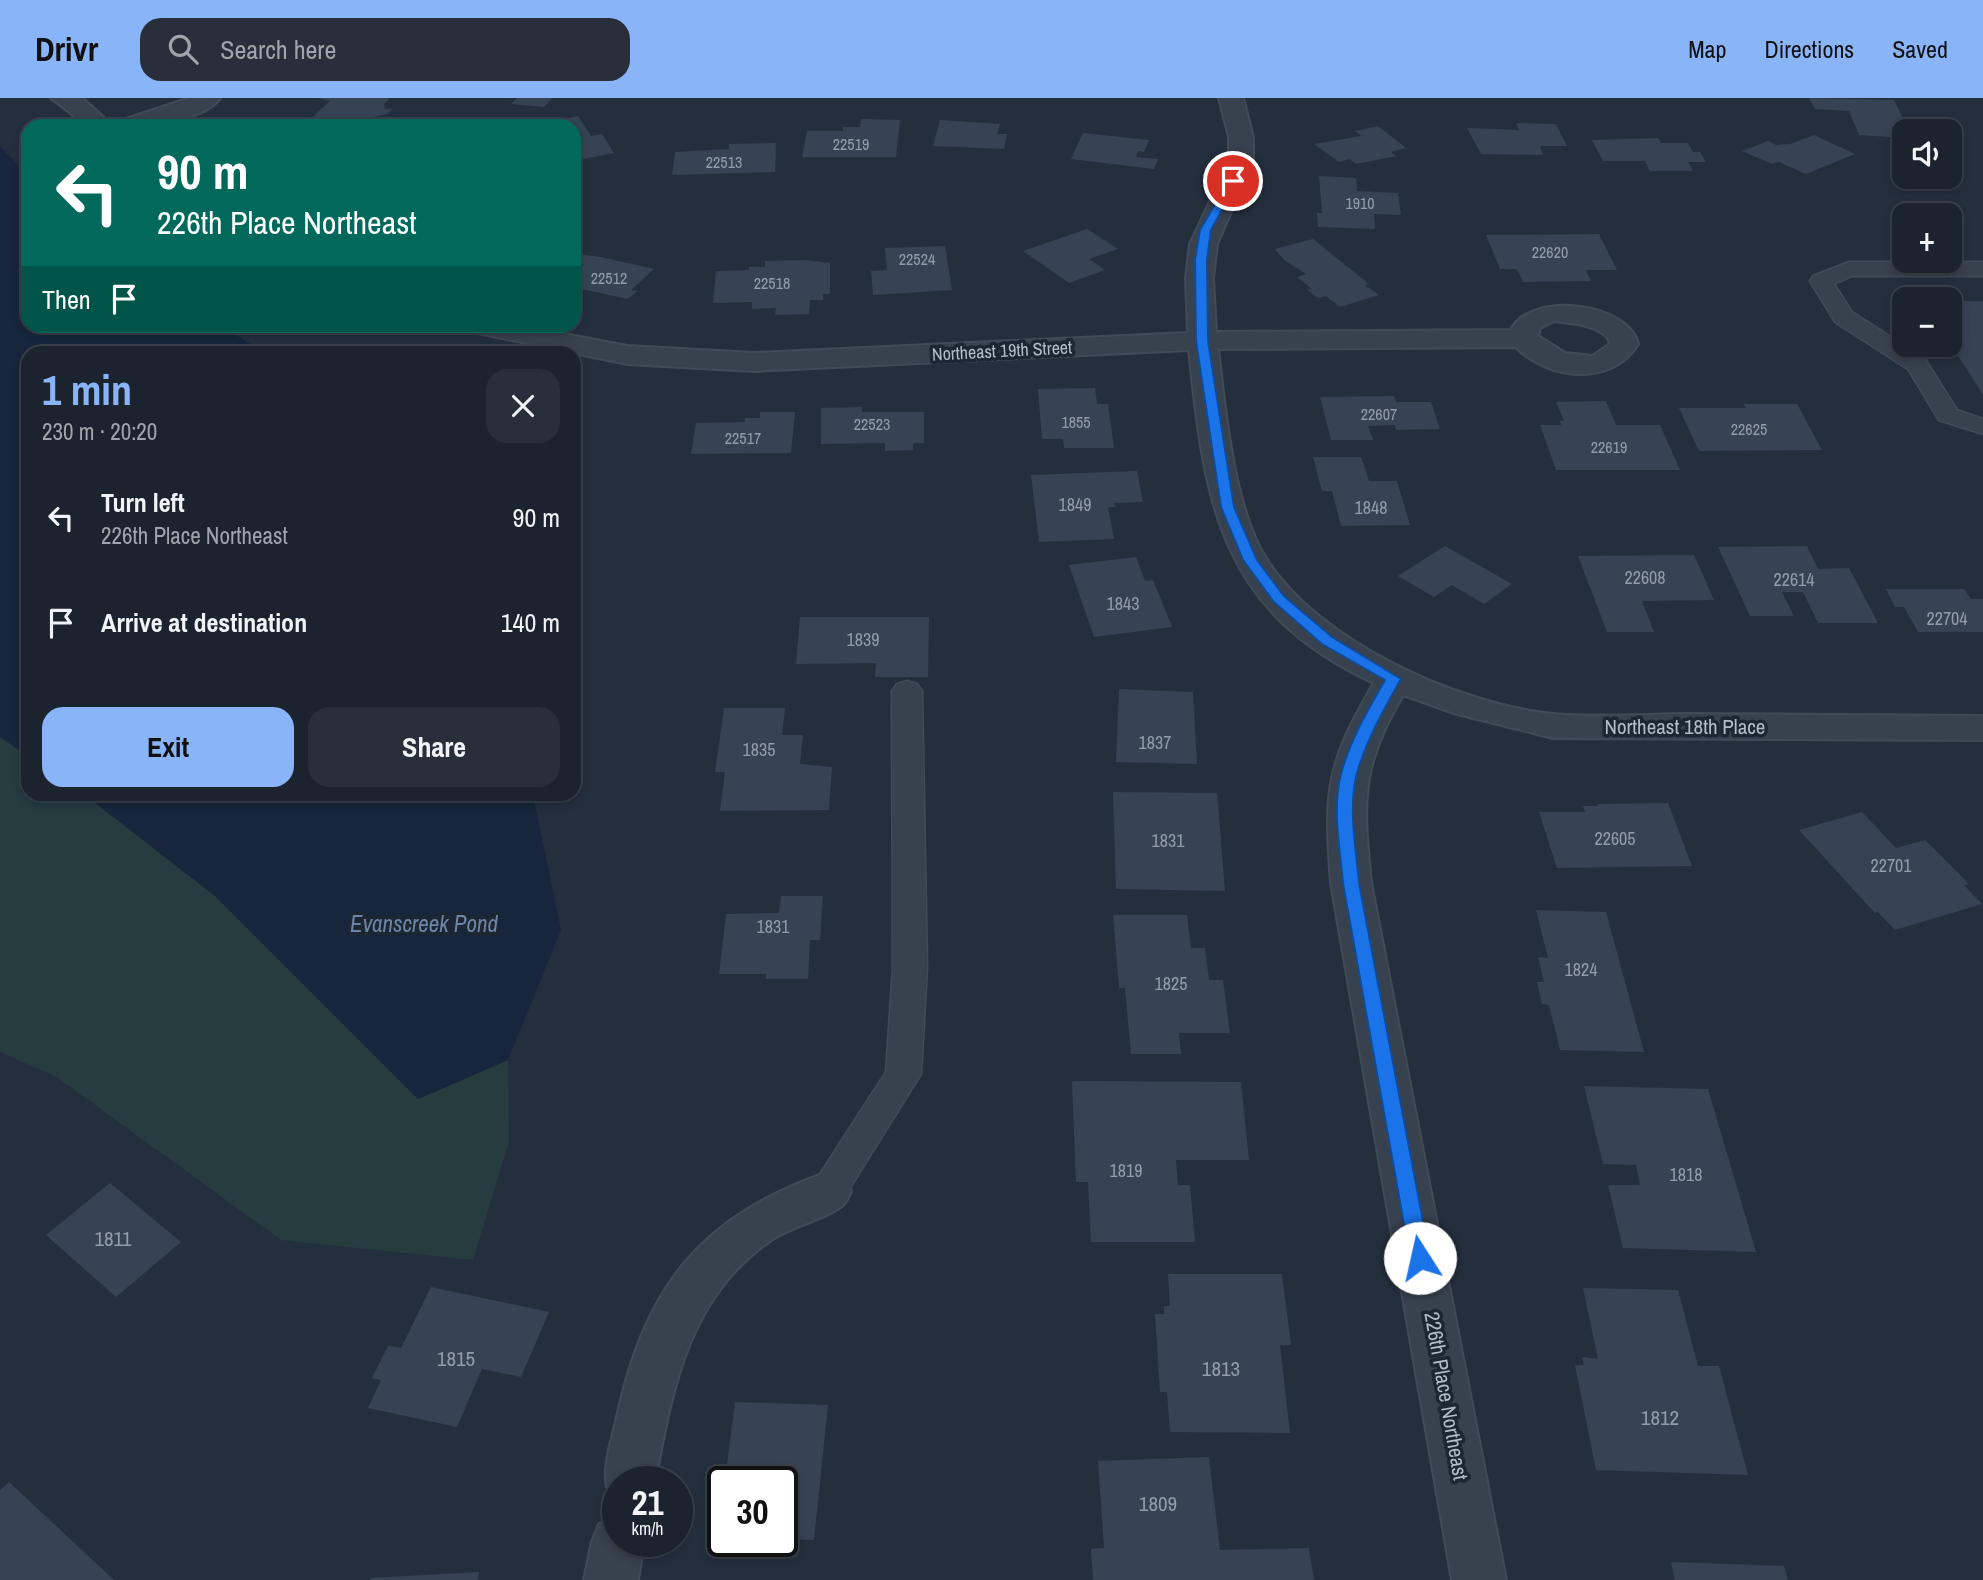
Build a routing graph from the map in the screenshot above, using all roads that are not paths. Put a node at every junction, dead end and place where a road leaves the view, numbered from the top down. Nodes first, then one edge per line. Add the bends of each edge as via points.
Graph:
1 (63, 98) edge
2 (208, 98) edge
3 (1231, 98) edge
4 (94, 119) edge
5 (151, 119) edge
6 (1983, 269) edge
7 (518, 333) edge
8 (1524, 338) dead end
9 (1202, 341) junction
10 (1983, 427) edge
11 (1394, 679) junction
12 (907, 691) dead end
13 (1983, 728) edge
14 (828, 1191) joint
15 (632, 1466) edge
16 (615, 1557) edge
17 (611, 1580) edge
18 (1479, 1580) edge

1 - 4 street
2 - 5 street
3 - 9 street via 1241,159 1206,230 1201,260
6 - 10 lane via 1849,269 1821,281 1843,317 1917,364 1948,415
7 - 9 street, Northeast 19th Street via 627,355 754,362
8 - 9 street, Northeast 19th Street
9 - 11 street via 1227,507 1250,560 1279,599 1327,640
11 - 13 street, Northeast 18th Place via 1494,715 1553,726
11 - 18 street, 226th Place Northeast via 1367,725 1348,776 1348,857
12 - 14 lane via 910,967 903,1074
14 - 15 street via 752,1228 706,1267 668,1330 645,1391
16 - 17 street

